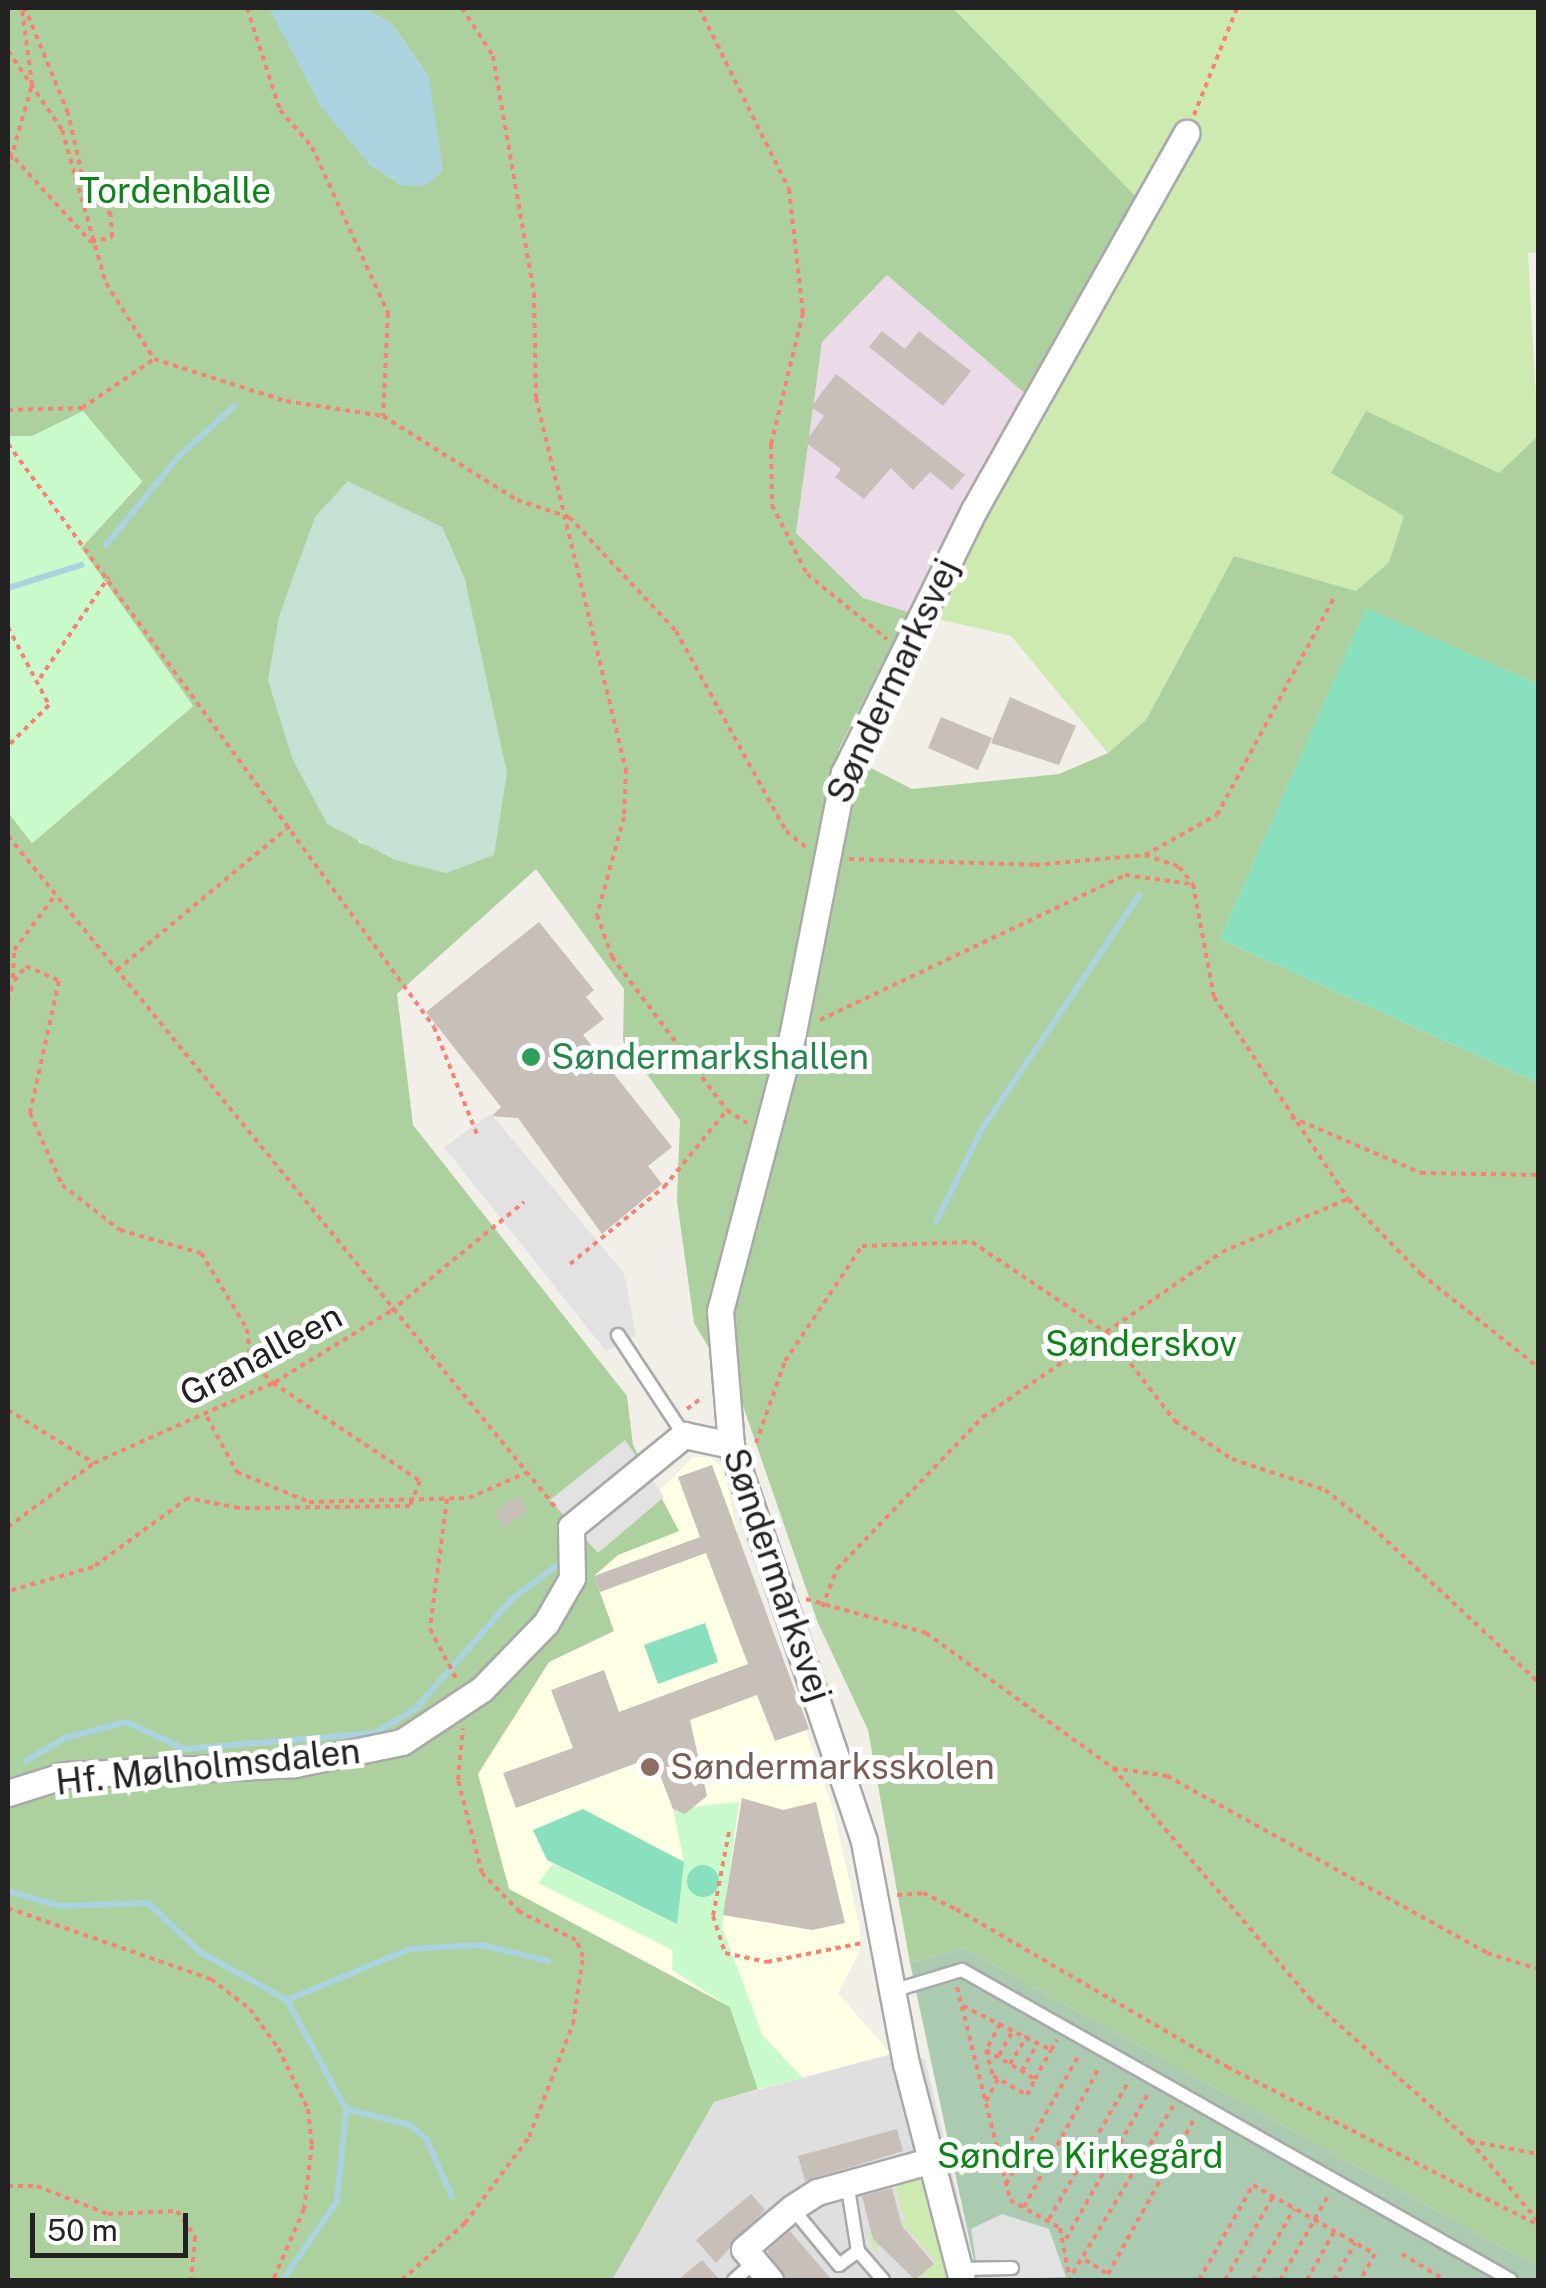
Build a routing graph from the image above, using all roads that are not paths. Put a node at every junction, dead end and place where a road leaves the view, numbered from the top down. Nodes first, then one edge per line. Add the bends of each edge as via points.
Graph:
1 (1186, 133) road end
2 (618, 1335) dead end
3 (684, 1435) junction
4 (741, 1448) junction
5 (8, 1793) edge
6 (892, 1991) junction
7 (929, 2161) junction
8 (847, 2182) junction
9 (792, 2208) junction
10 (858, 2252) junction
11 (1012, 2268) dead end
12 (763, 2272) edge
13 (961, 2275) edge
14 (734, 2280) edge
15 (882, 2280) edge
16 (1511, 2280) edge

1 - 4 street, Søndermarksvej via 844,773 793,1032 720,1311
2 - 3 lane
3 - 4 street
3 - 5 street, Hf. Mølholmsdalen via 571,1527 577,1552 563,1596 511,1662 465,1702 402,1742 354,1757 142,1766
4 - 6 street, Søndermarksvej via 778,1600 818,1691 864,1841
6 - 7 street, Søndermarksvej
6 - 16 lane via 954,1972
7 - 8 street
7 - 13 street, Søndermarksvej
8 - 9 street
8 - 10 lane
9 - 10 lane via 839,2265
9 - 12 street via 744,2249
10 - 15 lane
11 - 13 lane
12 - 14 lane

